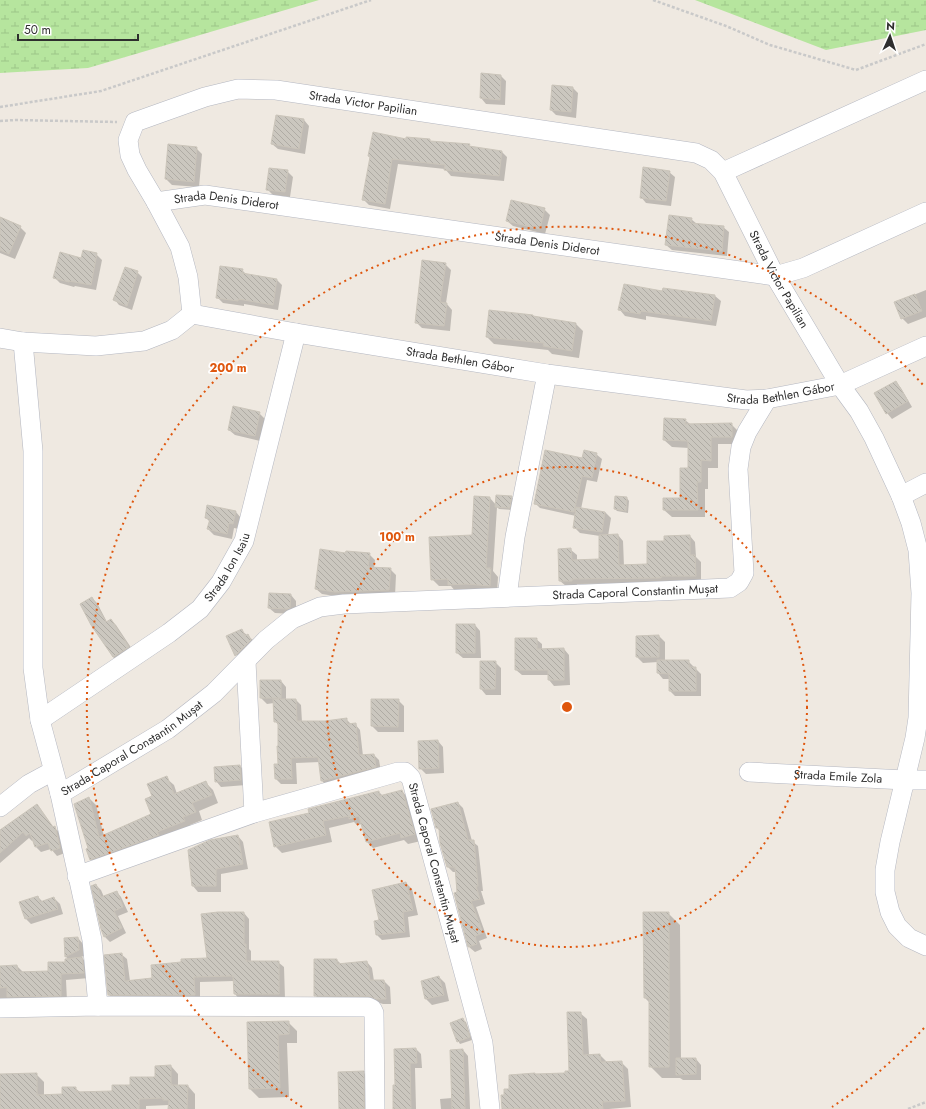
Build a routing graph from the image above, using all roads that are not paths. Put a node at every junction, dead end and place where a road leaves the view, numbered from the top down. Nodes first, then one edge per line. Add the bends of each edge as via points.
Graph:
1 (926, 80) edge
2 (722, 172) junction
3 (156, 202) junction
4 (926, 212) edge
5 (775, 276) junction
6 (192, 314) junction
7 (296, 333) junction
8 (0, 338) edge
9 (23, 342) junction
10 (926, 346) edge
11 (547, 374) junction
12 (840, 385) junction
13 (767, 399) junction
14 (926, 483) edge
15 (901, 496) junction
16 (507, 597) junction
17 (246, 662) junction
18 (40, 720) junction
19 (53, 771) junction
20 (750, 772) dead end
21 (905, 780) junction
22 (926, 780) edge
23 (60, 794) junction
24 (0, 807) edge
25 (254, 812) junction
26 (78, 876) junction
27 (926, 946) edge
28 (98, 1006) junction
29 (0, 1008) edge
30 (375, 1109) edge
31 (490, 1109) edge

1 - 2 street
2 - 3 street, Strada Victor Papilian via 711,160 696,153 276,90 238,88 134,122 128,140 130,155
2 - 5 street, Strada Victor Papilian
3 - 5 street, Strada Denis Diderot via 205,196
3 - 6 street via 180,247 188,277
4 - 5 street, Strada Denis Diderot via 802,268
5 - 12 street, Strada Victor Papilian
6 - 7 street, Strada Bethlen Gábor
6 - 9 street via 172,330 144,341 96,346
7 - 11 street, Strada Bethlen Gábor
7 - 18 street, Strada Ion Isaiu via 244,541 221,582 200,609 169,633
8 - 9 street
9 - 18 street via 33,451 33,668
10 - 12 street, Strada Bethlen Gábor
11 - 13 street, Strada Bethlen Gábor via 746,400
11 - 16 street via 515,537
12 - 13 street, Strada Bethlen Gábor
12 - 15 street, Strada Victor Papilian via 874,438
13 - 16 street, Strada Caporal Constantin Mușat via 741,447 738,469 744,573 739,582 730,588
14 - 15 street
15 - 21 street, Strada Victor Papilian via 918,550 921,593 918,718
16 - 17 street, Strada Caporal Constantin Mușat via 320,607 292,619 266,640
17 - 23 street, Strada Caporal Constantin Mușat via 214,693 168,729
17 - 25 street
18 - 19 street
19 - 23 street
19 - 24 street via 29,784
20 - 21 street, Strada Emile Zola
21 - 22 street, Strada Emile Zola
21 - 27 street, Strada Victor Papilian via 885,870 885,892 897,926 909,938
23 - 26 street, Strada Caporal Constantin Mușat
25 - 26 street, Strada Caporal Constantin Mușat
25 - 31 street, Strada Caporal Constantin Mușat via 398,772 405,772 411,778 483,1043
26 - 28 street, Strada Caporal Constantin Mușat via 92,940
28 - 29 street
28 - 30 street via 368,1007 374,1013

